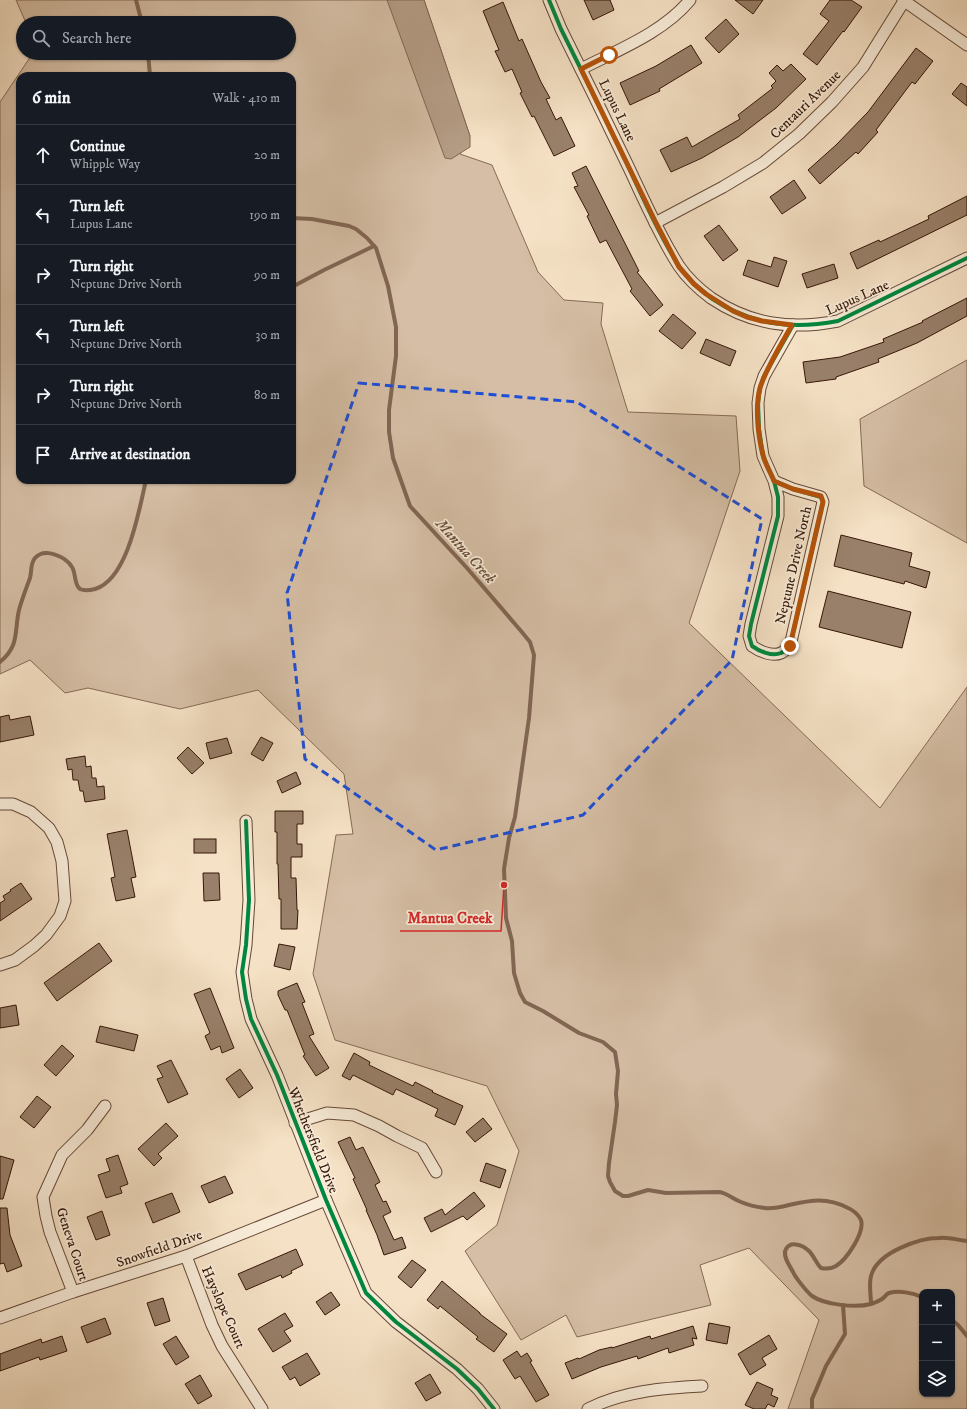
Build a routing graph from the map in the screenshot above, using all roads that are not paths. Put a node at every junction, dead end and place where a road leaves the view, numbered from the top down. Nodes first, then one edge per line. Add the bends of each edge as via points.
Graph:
1 (549, 0) edge
2 (690, 0) edge
3 (903, 0) edge
4 (967, 45) edge
5 (581, 69) junction
6 (656, 223) junction
7 (967, 258) edge
8 (792, 325) junction
9 (774, 481) junction
10 (0, 804) edge
11 (246, 821) dead end
12 (0, 965) edge
13 (105, 1106) dead end
14 (295, 1123) junction
15 (436, 1172) dead end
16 (326, 1200) junction
17 (186, 1256) junction
18 (73, 1292) junction
19 (0, 1318) edge
20 (702, 1386) dead end
21 (262, 1409) edge
22 (494, 1409) edge
23 (588, 1409) edge

1 - 5 street, Lupus Lane
2 - 5 street via 676,16
3 - 4 street
3 - 6 street, Centauri Avenue via 863,67 799,134 763,163
5 - 6 street, Lupus Lane
6 - 8 street, Lupus Lane via 679,267 706,294 747,317
7 - 8 street, Lupus Lane via 838,320
8 - 9 street, Neptune Drive North via 764,376 758,403 763,456
9 - 9 street, Neptune Drive North via 778,497 778,516 749,636 752,646 759,651 773,654 781,653 790,646 823,502 821,496
10 - 12 street via 13,804 31,812 49,828 57,842 62,861 65,901 60,916 46,935 15,960
11 - 14 street, Whethersfield Drive via 249,900 242,972 246,999
13 - 18 street, Geneva Court via 87,1130 62,1155 43,1197 50,1232
14 - 15 street via 327,1113 354,1115 422,1148
14 - 16 street, Whethersfield Drive
16 - 17 street, Snowfield Drive
16 - 22 street, Whethersfield Drive via 366,1293 396,1322 478,1388
17 - 18 street, Snowfield Drive
17 - 21 street, Hayslope Court via 222,1346
18 - 19 street, Snowfield Drive
20 - 23 street via 663,1388 624,1396

